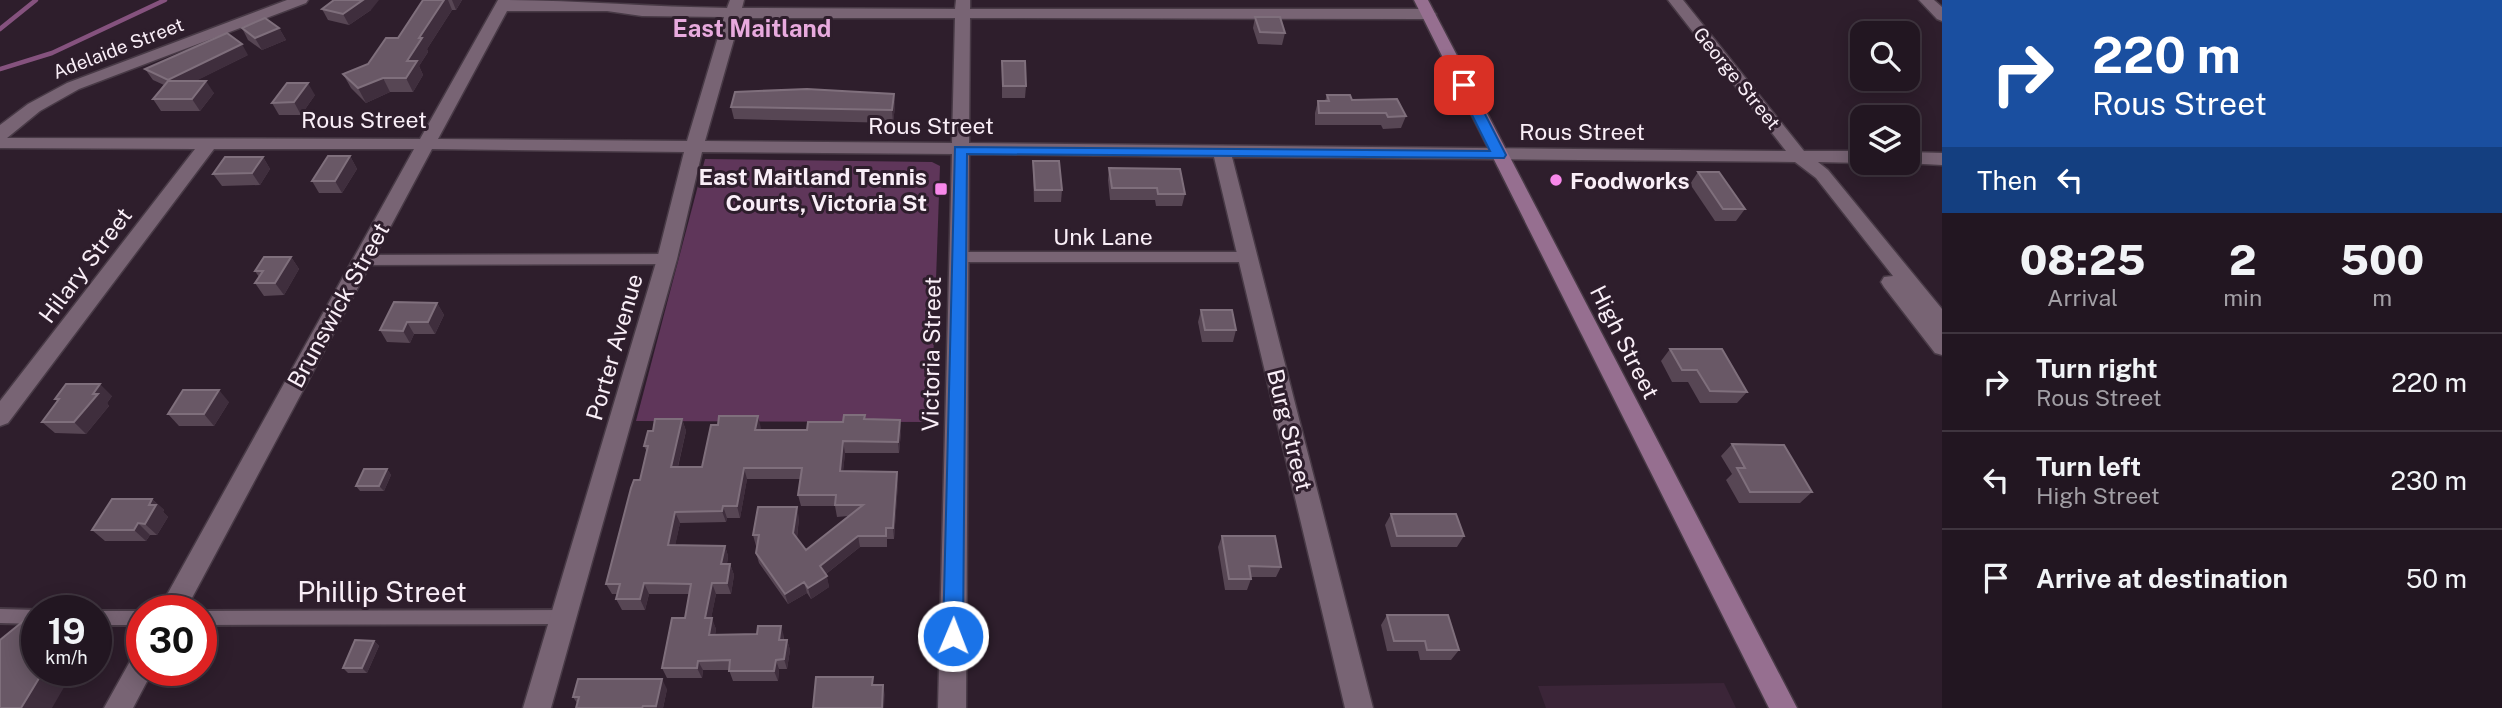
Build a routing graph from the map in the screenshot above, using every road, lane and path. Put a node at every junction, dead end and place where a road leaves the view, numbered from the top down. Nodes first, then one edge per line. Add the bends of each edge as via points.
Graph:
1 (301, 0) edge
2 (1675, 0) edge
3 (1926, 0) edge
4 (504, 3) edge
5 (735, 6) edge
6 (963, 6) edge
7 (1425, 7) edge
8 (1942, 16) edge
9 (0, 135) edge
10 (0, 142) edge
11 (209, 143) junction
12 (427, 144) junction
13 (694, 148) junction
14 (960, 150) junction
15 (1222, 153) junction
16 (1499, 155) junction
17 (1800, 157) junction
18 (1850, 157) edge
19 (1920, 158) edge
20 (1942, 159) edge
21 (958, 257) junction
22 (1247, 257) junction
23 (363, 260) junction
24 (667, 260) junction
25 (1942, 323) edge
26 (1942, 347) edge
27 (0, 416) edge
28 (180, 595) edge
29 (0, 616) edge
30 (21, 617) edge
31 (563, 617) junction
32 (217, 618) edge
33 (130, 686) edge
34 (118, 708) edge
35 (537, 708) edge
36 (952, 708) edge
37 (1359, 708) edge
38 (1783, 708) edge

1 - 9 street, Adelaide Street via 73,86 22,113
2 - 17 street, George Street
3 - 8 street
4 - 5 street via 642,11
4 - 12 street, Brunswick Street
5 - 6 street
5 - 13 street, Porter Avenue
6 - 7 street
6 - 14 street, Victoria Street
7 - 16 main road, High Street
10 - 11 street, Rous Street
11 - 12 street, Rous Street
11 - 27 street, Hilary Street
12 - 13 street, Rous Street
12 - 23 street, Brunswick Street
13 - 14 street, Rous Street
13 - 24 street, Porter Avenue
14 - 15 street, Rous Street
14 - 21 street, Victoria Street
15 - 16 street, Rous Street
15 - 22 street, Burg Street
16 - 17 street, Rous Street
16 - 38 main road, High Street
17 - 18 street, Rous Street
17 - 25 street, George Street via 1822,174
17 - 26 street, George Street via 1805,174
19 - 20 street
21 - 22 lane, Unk Lane
21 - 36 street, Victoria Street
22 - 37 street, Burg Street
23 - 24 lane
23 - 28 street, Brunswick Street
24 - 31 street, Porter Avenue
29 - 30 lane
31 - 32 lane, Phillip Street
31 - 35 street, Porter Avenue
33 - 34 street

